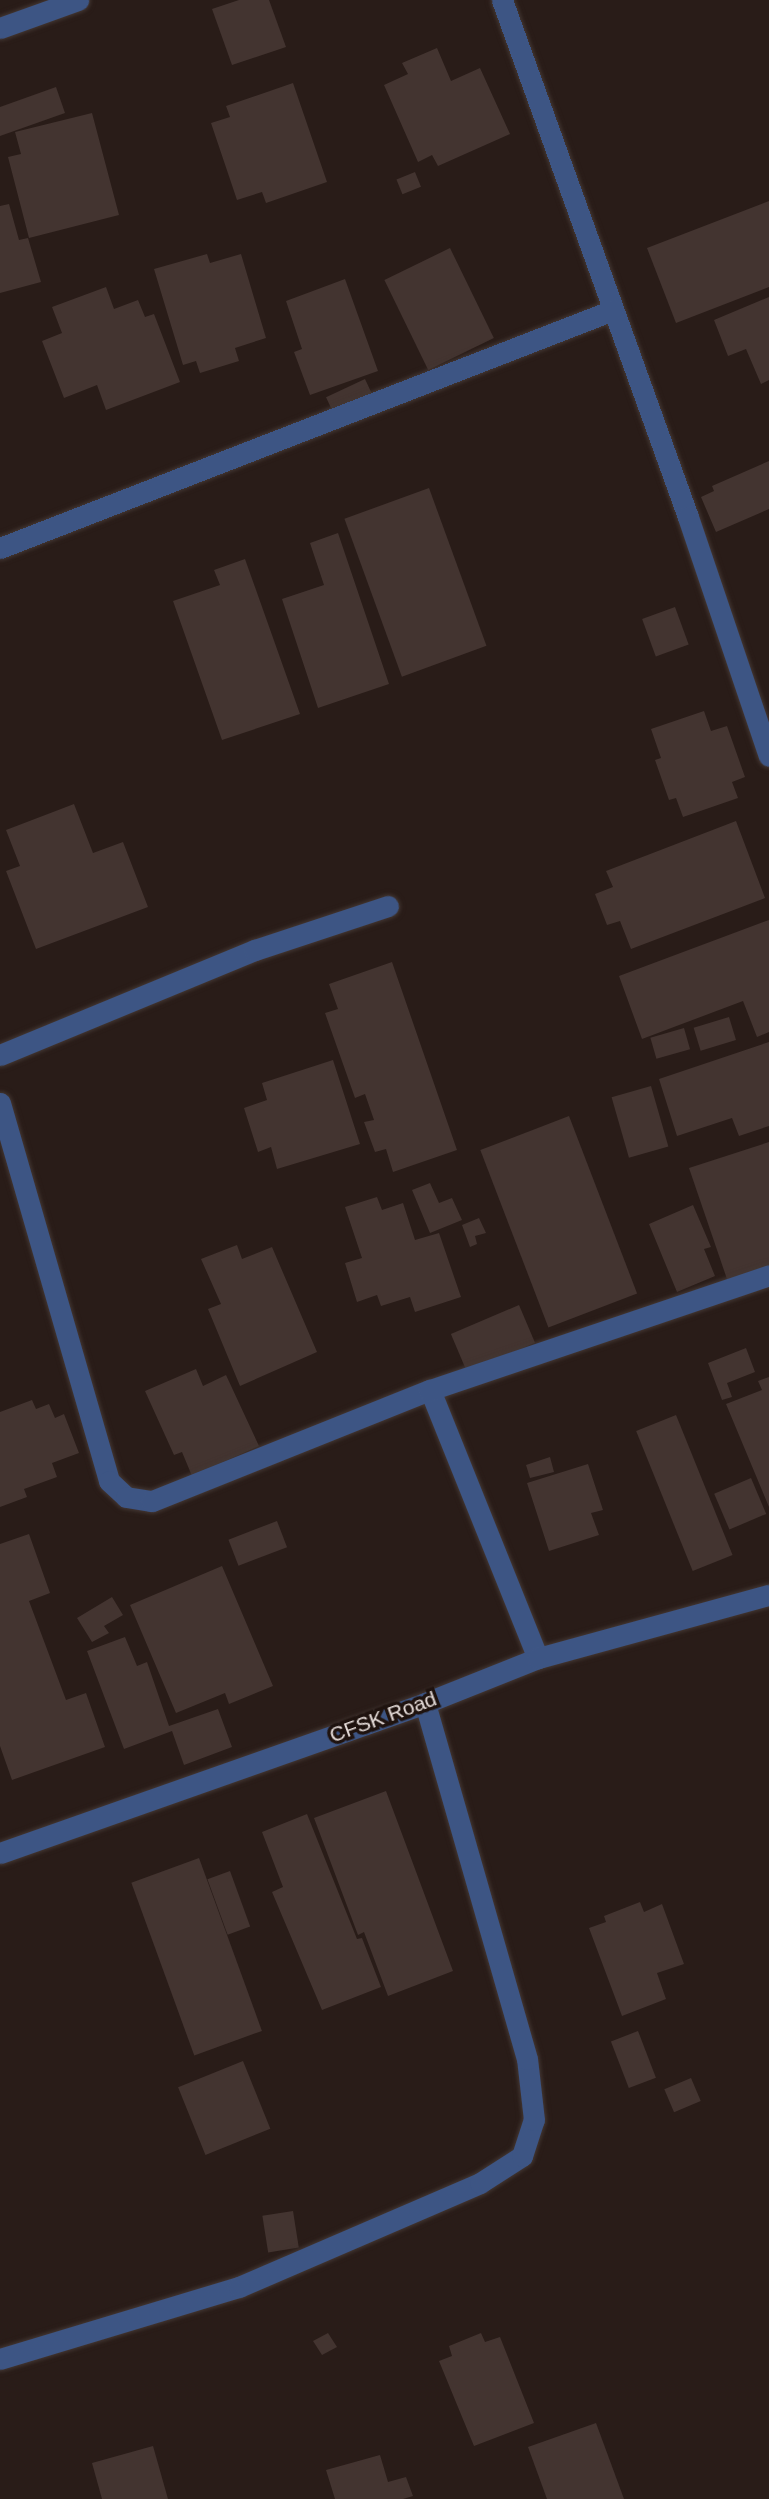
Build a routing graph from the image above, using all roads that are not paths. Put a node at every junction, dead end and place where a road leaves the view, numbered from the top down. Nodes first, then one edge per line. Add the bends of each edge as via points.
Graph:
1 (78, 0) edge
2 (502, 0) edge
3 (0, 28) edge
4 (614, 310) junction
5 (0, 548) edge
6 (769, 756) edge
7 (387, 906) dead end
8 (0, 1055) edge
9 (0, 1103) edge
10 (769, 1275) edge
11 (430, 1390) junction
12 (769, 1595) edge
13 (538, 1658) junction
14 (425, 1703) junction
15 (0, 1853) edge
16 (0, 2359) edge

1 - 3 street
2 - 4 street
4 - 5 street
4 - 6 street
7 - 8 street via 255,950
9 - 11 street via 109,1481 126,1497 152,1500
10 - 11 street
11 - 13 street
12 - 13 street, CFSK Road
13 - 14 street, CFSK Road
14 - 15 street, CFSK Road
14 - 16 street via 527,2059 534,2120 522,2156 480,2183 239,2287

